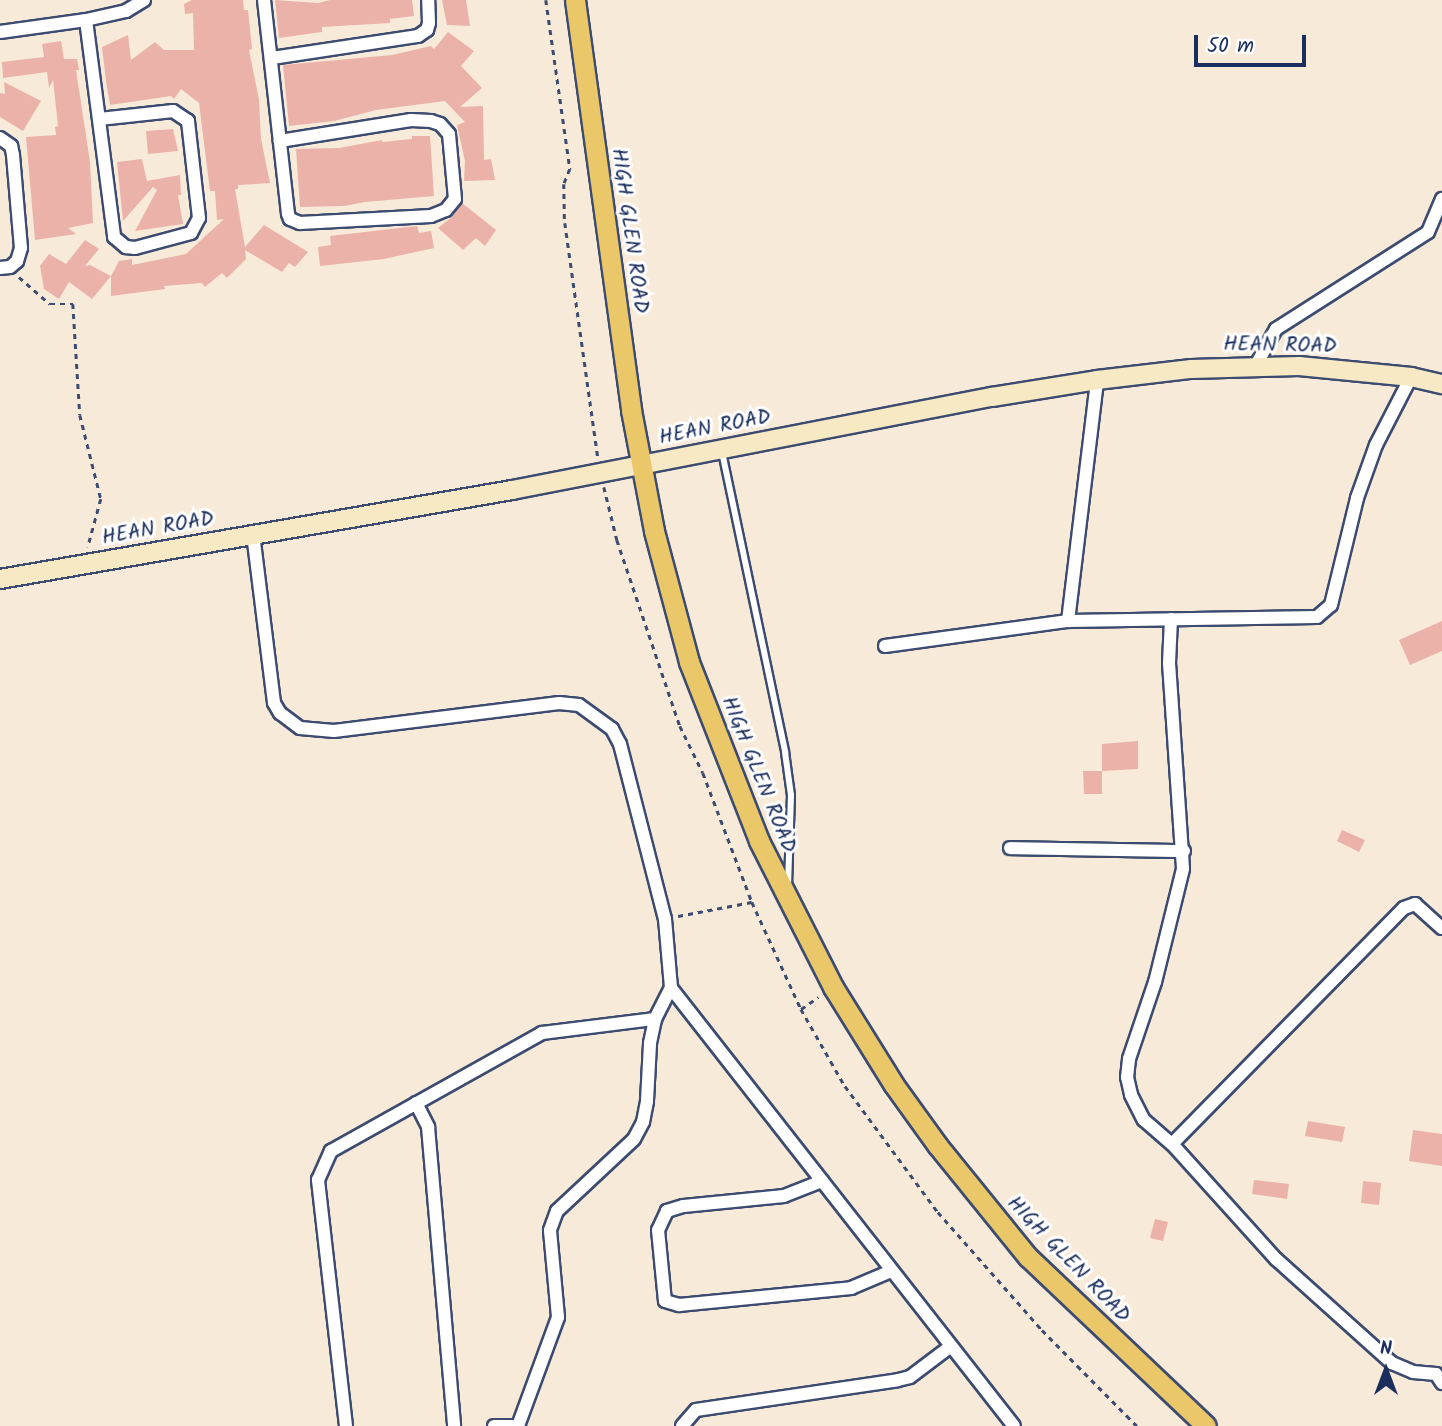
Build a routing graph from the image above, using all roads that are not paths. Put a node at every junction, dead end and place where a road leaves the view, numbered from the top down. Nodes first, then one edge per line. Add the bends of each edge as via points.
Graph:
1 (144, 0) edge
2 (264, 0) edge
3 (428, 0) edge
4 (575, 0) edge
5 (86, 20) junction
6 (0, 32) edge
7 (272, 58) junction
8 (99, 119) junction
9 (0, 138) edge
10 (280, 141) junction
11 (1442, 199) edge
12 (5, 267) edge
13 (1255, 366) junction
14 (1411, 377) junction
15 (1097, 380) junction
16 (1442, 384) edge
17 (722, 450) junction
18 (641, 465) junction
19 (253, 534) junction
20 (0, 579) edge
21 (1171, 619) junction
22 (1068, 621) junction
23 (885, 646) dead end
24 (1010, 848) dead end
25 (1184, 851) junction
26 (787, 899) junction
27 (1442, 928) edge
28 (671, 988) junction
29 (655, 1019) junction
30 (416, 1103) junction
31 (1172, 1144) junction
32 (822, 1181) junction
33 (891, 1271) junction
34 (951, 1346) junction
35 (1440, 1375) edge
36 (1007, 1424) edge
37 (346, 1426) edge
38 (454, 1426) edge
39 (494, 1426) edge
40 (512, 1426) edge
41 (518, 1426) edge
42 (682, 1426) edge
43 (1206, 1426) edge

1 - 5 street via 126,11
2 - 7 street
3 - 7 street via 429,23 418,36
4 - 18 main road, HIGH GLEN ROAD
5 - 6 street
5 - 8 street
7 - 10 street
8 - 8 street via 118,243 135,248 191,233 198,218 188,121 173,111
9 - 12 street via 11,146 13,155 21,248 17,261
10 - 10 street via 288,214 294,222 431,216 456,199 449,134 431,121 411,120
11 - 13 street via 1427,232 1276,329
13 - 14 street, HEAN ROAD
13 - 15 street, HEAN ROAD
14 - 16 street, HEAN ROAD
14 - 21 street via 1376,445 1361,487 1331,605 1317,617
15 - 17 street, HEAN ROAD
15 - 22 street
17 - 18 street, HEAN ROAD
17 - 26 lane via 785,752 791,795
18 - 19 street, HEAN ROAD
18 - 26 main road, HIGH GLEN ROAD via 689,662 735,786
19 - 20 street, HEAN ROAD
19 - 28 street via 274,703 290,723 323,732 559,703 579,705 612,729 620,744 665,919
21 - 22 street
21 - 25 street via 1169,663
22 - 23 street
24 - 25 street
25 - 31 street via 1155,982 1127,1077 1144,1120
26 - 43 main road, HIGH GLEN ROAD via 833,987 923,1126 1020,1247
27 - 31 street via 1415,904 1404,908
28 - 29 street
28 - 32 street
29 - 30 street via 542,1033
29 - 41 street via 643,1122 634,1139 557,1211 550,1230 558,1317
30 - 37 street via 331,1151 318,1180
30 - 38 street via 428,1127
31 - 35 street via 1276,1259 1392,1363 1413,1372
32 - 33 street
32 - 33 street via 784,1196 667,1211 658,1230 665,1301 679,1305 852,1288
33 - 34 street
34 - 36 street
34 - 42 street via 910,1377 696,1410
39 - 40 street

